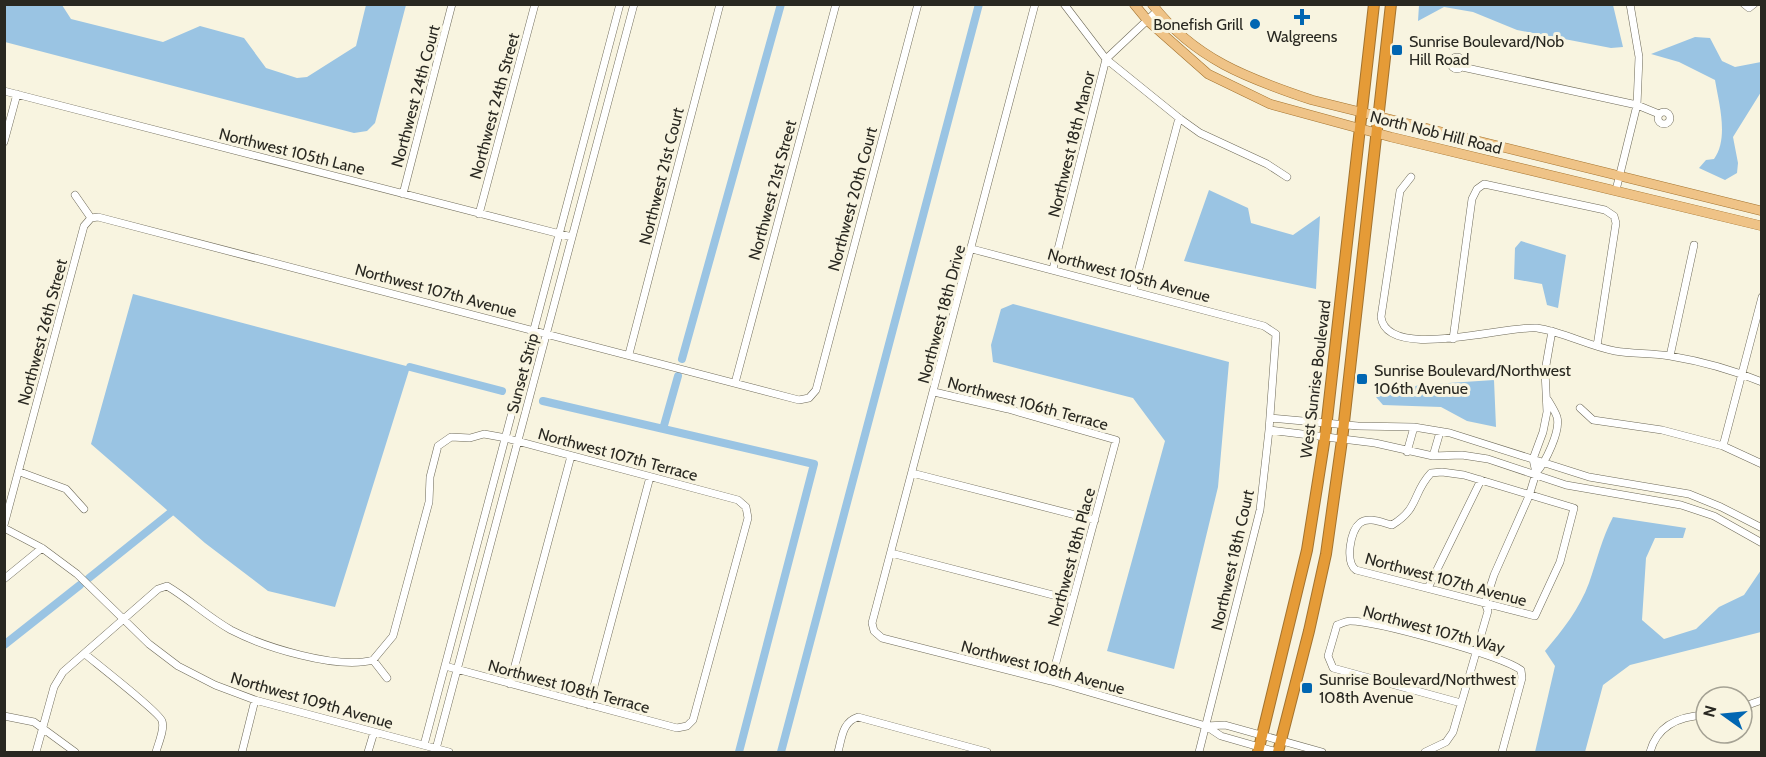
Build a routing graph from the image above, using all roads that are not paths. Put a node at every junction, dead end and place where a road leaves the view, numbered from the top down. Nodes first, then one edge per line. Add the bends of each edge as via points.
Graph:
1 (453, 4) edge
2 (535, 4) edge
3 (620, 4) edge
4 (634, 4) edge
5 (720, 4) edge
6 (836, 4) edge
7 (918, 4) edge
8 (1035, 4) edge
9 (1064, 4) edge
10 (1134, 4) edge
11 (1374, 4) edge
12 (1391, 4) edge
13 (1630, 4) edge
14 (1744, 4) edge
15 (1754, 4) edge
16 (1155, 8) edge
17 (1148, 21) junction
18 (1106, 59) junction
19 (1462, 67) dead end
20 (4, 91) edge
21 (17, 94) junction
22 (1637, 105) junction
23 (1360, 111) junction
24 (1659, 114) dead end
25 (1380, 116) junction
26 (1179, 118) junction
27 (1358, 128) junction
28 (1377, 134) junction
29 (4, 142) edge
30 (1619, 176) junction
31 (1287, 177) dead end
32 (1411, 177) dead end
33 (1616, 190) junction
34 (403, 194) junction
35 (75, 195) dead end
36 (1761, 211) edge
37 (479, 214) junction
38 (91, 218) junction
39 (1761, 226) edge
40 (560, 234) junction
41 (572, 237) junction
42 (1694, 245) dead end
43 (972, 249) junction
44 (1053, 269) junction
45 (1133, 291) junction
46 (1761, 297) edge
47 (534, 330) junction
48 (1552, 331) junction
49 (547, 333) junction
50 (1276, 334) joint
51 (1453, 339) junction
52 (1598, 346) junction
53 (629, 354) junction
54 (1670, 356) junction
55 (1741, 374) junction
56 (1761, 382) edge
57 (735, 383) junction
58 (934, 392) junction
59 (1545, 392) junction
60 (809, 398) joint
61 (1580, 408) dead end
62 (1270, 418) junction
63 (1326, 424) junction
64 (1344, 425) junction
65 (1414, 427) junction
66 (1269, 430) junction
67 (1440, 432) junction
68 (1325, 437) junction
69 (506, 438) junction
70 (1116, 440) joint
71 (1342, 440) junction
72 (518, 441) junction
73 (1723, 446) junction
74 (1407, 452) junction
75 (571, 456) junction
76 (1433, 456) junction
77 (1533, 459) junction
78 (1545, 464) junction
79 (1761, 464) edge
80 (20, 472) junction
81 (912, 473) junction
82 (1536, 473) junction
83 (650, 477) junction
84 (1481, 480) junction
85 (1529, 496) junction
86 (84, 509) dead end
87 (1095, 520) junction
88 (4, 526) edge
89 (1761, 528) edge
90 (1761, 543) edge
91 (42, 548) junction
92 (891, 553) junction
93 (4, 579) edge
94 (1428, 588) junction
95 (1072, 600) junction
96 (1485, 603) junction
97 (122, 621) junction
98 (874, 631) joint
99 (1476, 651) junction
100 (86, 654) junction
101 (373, 660) junction
102 (445, 666) junction
103 (457, 670) junction
104 (387, 678) dead end
105 (1051, 681) junction
106 (510, 684) junction
107 (255, 700) junction
108 (1461, 703) junction
109 (589, 705) junction
110 (4, 716) edge
111 (1694, 719) edge
112 (687, 726) joint
113 (1206, 726) junction
114 (43, 727) junction
115 (374, 732) junction
116 (1281, 740) junction
117 (1260, 745) edge
118 (424, 746) junction
119 (436, 749) junction
120 (36, 753) edge
121 (75, 753) edge
122 (156, 753) edge
123 (242, 753) edge
124 (368, 753) edge
125 (449, 753) edge
126 (838, 753) edge
127 (987, 753) edge
128 (1199, 753) edge
129 (1277, 753) edge
130 (1322, 753) edge
131 (1425, 753) edge
132 (1502, 753) edge
133 (1650, 753) edge

1 - 34 street, Northwest 24th Court
2 - 37 street, Northwest 24th Street
3 - 40 street, Sunset Strip
4 - 41 street, Sunset Strip
5 - 53 street, Northwest 21st Court
6 - 57 street, Northwest 21st Street
7 - 60 street, Northwest 20th Court via 816,390
8 - 43 street, Northwest 18th Drive
9 - 18 street
10 - 17 main road, North Nob Hill Road
11 - 23 highway, West Sunrise Boulevard
12 - 25 highway, West Sunrise Boulevard
13 - 22 street via 1639,57
14 - 15 street via 1749,8
16 - 17 street, Northwest 18th Manor
16 - 23 main road, North Nob Hill Road via 1203,52 1236,73 1312,100
17 - 18 street, Northwest 18th Manor
17 - 27 main road, North Nob Hill Road via 1189,59 1230,87 1278,106
18 - 26 street
18 - 44 street, Northwest 18th Manor
19 - 22 street
20 - 21 street, Northwest 105th Lane
21 - 29 street
21 - 34 street, Northwest 105th Lane
22 - 24 street
22 - 30 street
23 - 25 main road, North Nob Hill Road
23 - 27 highway, West Sunrise Boulevard
25 - 28 highway, West Sunrise Boulevard
25 - 30 main road, North Nob Hill Road
26 - 31 street via 1200,133
26 - 45 street
27 - 28 main road, North Nob Hill Road
27 - 63 highway, West Sunrise Boulevard
28 - 33 main road, North Nob Hill Road
28 - 64 highway, West Sunrise Boulevard
30 - 33 street
30 - 36 main road, North Nob Hill Road
32 - 51 street via 1400,190 1382,326 1390,333 1414,338
33 - 39 main road, North Nob Hill Road
34 - 37 street, Northwest 105th Lane
35 - 38 street
37 - 40 street, Northwest 105th Lane
38 - 47 street, Northwest 107th Avenue
38 - 80 street, Northwest 26th Street via 84,226
40 - 41 street, Northwest 105th Lane
40 - 47 street, Sunset Strip
41 - 49 street, Sunset Strip
42 - 54 street
43 - 44 street, Northwest 105th Avenue
43 - 58 street, Northwest 18th Drive
44 - 45 street, Northwest 105th Avenue
45 - 50 street, Northwest 105th Avenue via 1264,326
46 - 55 street
47 - 49 street, Northwest 107th Avenue
47 - 69 street, Sunset Strip
48 - 51 street via 1509,328
48 - 52 street
48 - 59 street
49 - 53 street, Northwest 107th Avenue
49 - 72 street, Sunset Strip
50 - 62 street, Northwest 18th Court
51 - 52 street via 1472,199 1484,184 1605,210 1614,216 1615,234
52 - 54 street
53 - 57 street, Northwest 107th Avenue
54 - 55 street
55 - 56 street
55 - 73 street
57 - 60 street, Northwest 107th Avenue via 799,400
58 - 70 street, Northwest 106th Terrace
58 - 81 street, Northwest 18th Drive
59 - 77 street via 1547,412
59 - 78 street via 1557,419
61 - 73 street via 1593,420 1662,430
62 - 63 street
62 - 66 street, Northwest 18th Court
63 - 64 street
63 - 68 highway, West Sunrise Boulevard
64 - 65 street
64 - 71 highway, West Sunrise Boulevard
65 - 67 street
65 - 74 street
66 - 68 street
66 - 113 street, Northwest 18th Court via 1260,510
67 - 76 street
67 - 77 street
68 - 71 street
68 - 117 highway, West Sunrise Boulevard via 1307,550
69 - 72 street, Northwest 107th Terrace
69 - 101 street, Northwest 107th Terrace via 484,434 451,437 438,446 429,502 393,636
69 - 102 street, Sunset Strip
70 - 87 street, Northwest 18th Place
71 - 74 street via 1375,443
71 - 116 highway, West Sunrise Boulevard via 1326,554
72 - 75 street, Northwest 107th Terrace
72 - 103 street, Sunset Strip
73 - 79 street
74 - 76 street
75 - 83 street, Northwest 107th Terrace
75 - 106 street
76 - 82 street via 1471,456
77 - 78 street
77 - 82 street
78 - 82 street
78 - 89 street via 1589,477 1689,494
80 - 86 street via 66,489
80 - 88 street, Northwest 26th Street
81 - 87 street
81 - 92 street, Northwest 18th Drive
82 - 85 street
82 - 90 street via 1566,485 1681,505 1714,516
83 - 109 street
83 - 112 street, Northwest 107th Terrace via 738,500 746,507 747,518 693,720
84 - 85 street
84 - 94 street
84 - 94 street, Northwest 107th Avenue via 1431,473 1406,517 1392,525 1368,519 1360,522 1348,559 1350,566
85 - 96 street
85 - 96 street, Northwest 107th Avenue via 1574,508 1560,562 1535,616
87 - 95 street, Northwest 18th Place
88 - 91 street, Northwest 109th Avenue
91 - 93 street
91 - 97 street, Northwest 109th Avenue via 77,574
92 - 95 street
92 - 98 street, Northwest 18th Drive via 872,622
94 - 96 street, Northwest 107th Avenue
95 - 105 street, Northwest 18th Place
96 - 99 street via 1488,611
97 - 100 street
97 - 101 street via 167,586 231,630 260,642 339,664
97 - 107 street, Northwest 109th Avenue via 178,666
98 - 105 street, Northwest 108th Avenue via 882,638
99 - 108 street
99 - 108 street, Northwest 107th Way via 1371,624 1348,621 1336,625 1328,656 1333,668
99 - 132 street, Northwest 107th Way via 1521,670
100 - 114 street via 63,672 54,687
100 - 122 street via 157,711 162,720
101 - 104 street
102 - 103 street, Northwest 108th Terrace
102 - 118 street, Sunset Strip
103 - 106 street, Northwest 108th Terrace
103 - 119 street, Sunset Strip
105 - 113 street, Northwest 108th Avenue
106 - 109 street, Northwest 108th Terrace
107 - 115 street, Northwest 109th Avenue
107 - 123 street
108 - 131 street via 1446,742
109 - 112 street, Northwest 108th Terrace via 676,728
110 - 114 street
111 - 133 street via 1662,728
113 - 117 street, Northwest 108th Avenue via 1221,736
113 - 117 street, Northwest 108th Avenue via 1225,725
113 - 128 street, Northwest 18th Court
114 - 120 street
114 - 121 street
115 - 118 street, Northwest 109th Avenue
115 - 124 street
116 - 117 street, Northwest 108th Avenue
116 - 129 highway, West Sunrise Boulevard
116 - 130 street, Northwest 108th Avenue
117 - 129 street, Northwest 108th Avenue
118 - 119 street, Northwest 109th Avenue
119 - 125 street, Northwest 109th Avenue
126 - 127 street via 845,726 858,717

